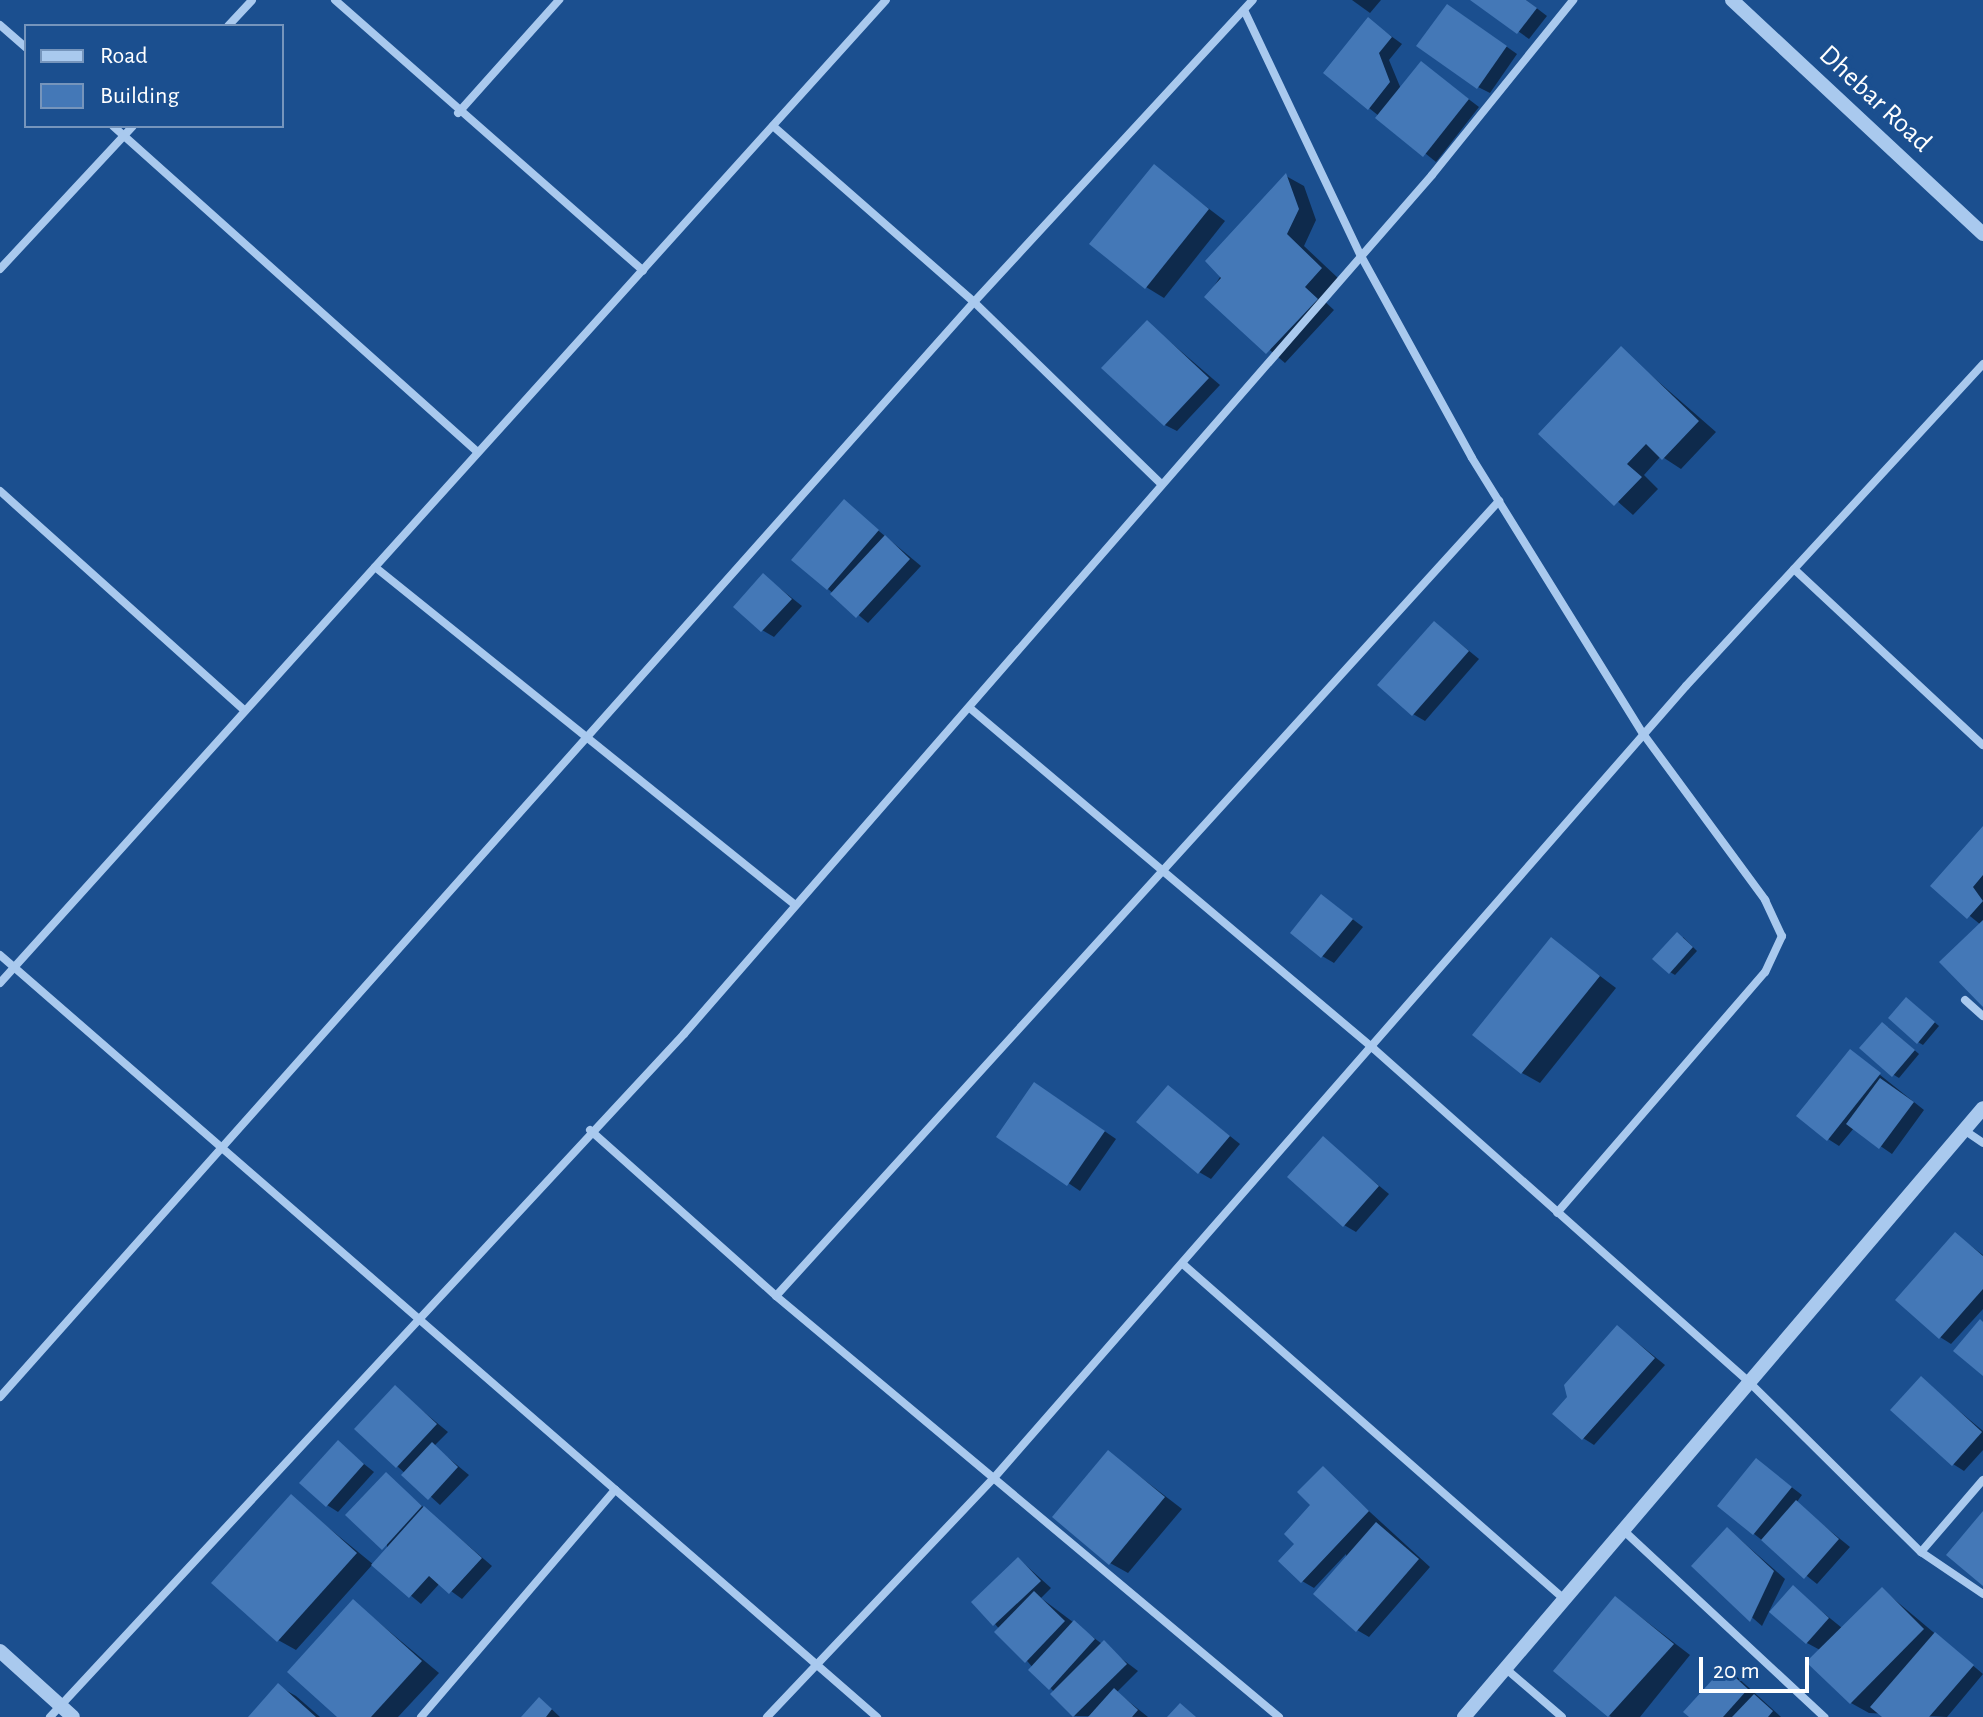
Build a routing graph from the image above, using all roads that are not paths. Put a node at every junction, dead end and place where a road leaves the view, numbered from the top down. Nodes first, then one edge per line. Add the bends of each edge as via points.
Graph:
1 (252, 0) edge
2 (335, 0) edge
3 (559, 0) edge
4 (886, 0) edge
5 (1253, 0) edge
6 (1573, 0) edge
7 (1732, 0) edge
8 (1244, 10) junction
9 (230, 24) edge
10 (0, 25) edge
11 (24, 46) edge
12 (458, 113) junction
13 (773, 126) junction
14 (115, 128) edge
15 (131, 128) edge
16 (124, 136) junction
17 (1983, 234) edge
18 (1361, 256) junction
19 (0, 269) edge
20 (643, 271) junction
21 (974, 302) junction
22 (1983, 364) edge
23 (478, 452) junction
24 (1161, 484) junction
25 (0, 491) edge
26 (1499, 501) junction
27 (375, 567) junction
28 (1794, 569) junction
29 (971, 709) junction
30 (245, 711) junction
31 (1644, 735) junction
32 (589, 742) junction
33 (1983, 745) edge
34 (1163, 873) junction
35 (794, 904) junction
36 (0, 955) edge
37 (14, 968) junction
38 (0, 983) edge
39 (1965, 1000) dead end
40 (1983, 1016) edge
41 (1374, 1049) junction
42 (1983, 1108) edge
43 (590, 1130) junction
44 (1964, 1130) junction
45 (1983, 1143) edge
46 (222, 1148) junction
47 (1557, 1213) junction
48 (1184, 1265) junction
49 (776, 1296) junction
50 (417, 1318) junction
51 (1749, 1382) junction
52 (0, 1397) edge
53 (993, 1479) junction
54 (1983, 1480) edge
55 (615, 1490) junction
56 (1623, 1530) junction
57 (1921, 1552) junction
58 (1983, 1594) edge
59 (1564, 1599) junction
60 (0, 1651) edge
61 (816, 1664) junction
62 (1505, 1668) junction
63 (55, 1711) edge
64 (73, 1717) edge
65 (421, 1717) edge
66 (767, 1717) edge
67 (877, 1717) edge
68 (1279, 1717) edge
69 (1464, 1717) edge
70 (1562, 1717) edge
71 (1824, 1717) edge

1 - 9 street
2 - 12 street
3 - 12 street
4 - 13 street
5 - 8 street
6 - 18 street
7 - 17 street, Dhebar Road
8 - 18 street
8 - 21 street
10 - 11 street
12 - 20 street
13 - 20 street
13 - 21 street
14 - 16 street
15 - 16 street
16 - 19 street
16 - 23 street
18 - 24 street
18 - 26 street
20 - 23 street
21 - 24 street
21 - 32 street
22 - 28 street
23 - 27 street
24 - 29 street
25 - 30 street
26 - 31 street
26 - 34 street
27 - 30 street
27 - 32 street
28 - 31 street
28 - 33 street
29 - 34 street
29 - 35 street
30 - 37 street
31 - 41 street
31 - 47 street via 1765,900 1782,936 1765,972
32 - 35 street
32 - 46 street
34 - 41 street
34 - 49 street
35 - 43 street
36 - 37 street
37 - 38 street
37 - 46 street
39 - 40 street
41 - 47 street
41 - 48 street
42 - 44 street
43 - 49 street
43 - 50 street
44 - 45 street
44 - 51 street
46 - 50 street
46 - 52 street
47 - 51 street
48 - 53 street
48 - 59 street
49 - 53 street
50 - 55 street
50 - 63 street
51 - 56 street
51 - 57 street
53 - 61 street
53 - 68 street
54 - 57 street
55 - 61 street
55 - 65 street
56 - 59 street
56 - 71 street
57 - 58 street
59 - 62 street
60 - 63 street
61 - 66 street
61 - 67 street
62 - 69 street
62 - 70 street
63 - 64 street

